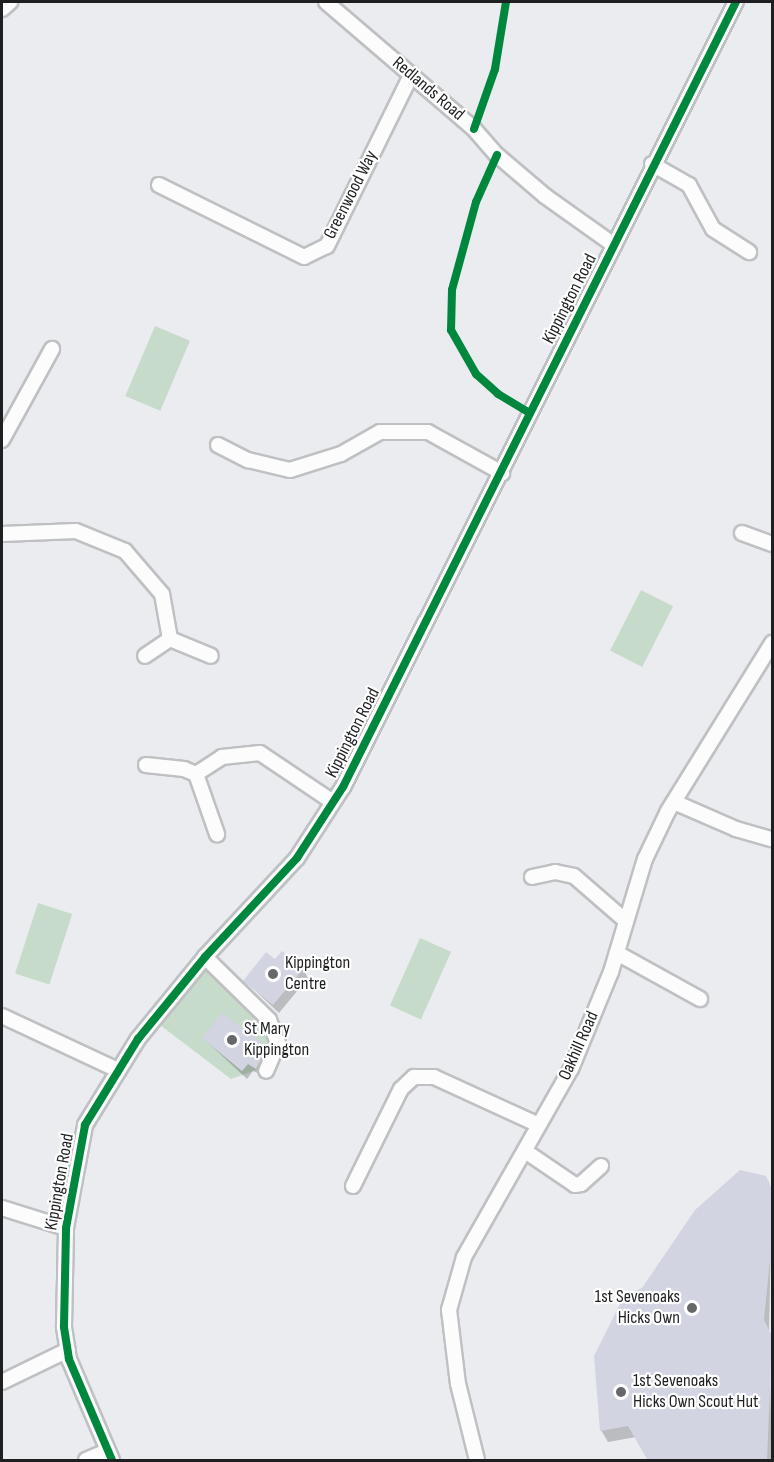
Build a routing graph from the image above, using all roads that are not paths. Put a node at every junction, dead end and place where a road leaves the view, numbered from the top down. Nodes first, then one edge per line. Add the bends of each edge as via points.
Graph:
1 (10, 2) edge
2 (326, 2) edge
3 (736, 2) edge
4 (2, 9) edge
5 (411, 75) junction
6 (652, 164) junction
7 (159, 185) dead end
8 (614, 245) junction
9 (749, 252) dead end
10 (52, 349) dead end
11 (2, 440) edge
12 (218, 445) dead end
13 (502, 472) junction
14 (742, 533) dead end
15 (2, 534) edge
16 (772, 544) edge
17 (170, 639) junction
18 (772, 644) edge
19 (145, 656) dead end
20 (211, 656) dead end
21 (146, 765) dead end
22 (196, 774) junction
23 (333, 802) junction
24 (674, 802) junction
25 (217, 834) dead end
26 (772, 839) edge
27 (531, 877) dead end
28 (626, 921) junction
29 (616, 953) junction
30 (205, 957) junction
31 (700, 999) dead end
32 (2, 1016) edge
33 (117, 1070) junction
34 (266, 1071) dead end
35 (539, 1125) junction
36 (525, 1150) junction
37 (602, 1166) dead end
38 (353, 1186) dead end
39 (2, 1208) edge
40 (66, 1228) junction
41 (68, 1350) junction
42 (2, 1382) edge
43 (110, 1456) edge
44 (86, 1461) edge
45 (477, 1461) edge

1 - 4 street
2 - 5 street, Redlands Road
3 - 6 street, Kippington Road
5 - 7 street, Greenwood Way via 327,246 304,257
5 - 8 street, Redlands Road via 545,196
6 - 8 street, Kippington Road
6 - 9 street via 689,185 713,229
8 - 13 street, Kippington Road
10 - 11 street
12 - 13 street via 248,460 290,470 341,454 380,432 428,432
13 - 23 street, Kippington Road
14 - 16 street
15 - 17 street via 76,531 125,551 162,594
17 - 19 street
17 - 20 street
18 - 24 street, Oakhill Road
21 - 22 street
22 - 23 street via 222,757 260,753
22 - 25 street
23 - 30 street, Kippington Road via 297,858
24 - 26 street via 736,829
24 - 28 street, Oakhill Road via 645,859
27 - 28 street via 555,872 574,876
28 - 29 street, Oakhill Road
29 - 31 street
29 - 35 street, Oakhill Road via 571,1070
30 - 33 street, Kippington Road
30 - 34 street via 269,1020 278,1043
32 - 33 street
33 - 40 street, Kippington Road via 85,1125
35 - 36 street, Oakhill Road
35 - 38 street via 434,1077 414,1077 401,1089
36 - 37 street via 575,1185
36 - 45 street, Oakhill Road via 464,1257 449,1310 458,1383
39 - 40 street
40 - 41 street, Kippington Road via 64,1326
41 - 42 street
41 - 43 street, Kippington Road
43 - 44 street

